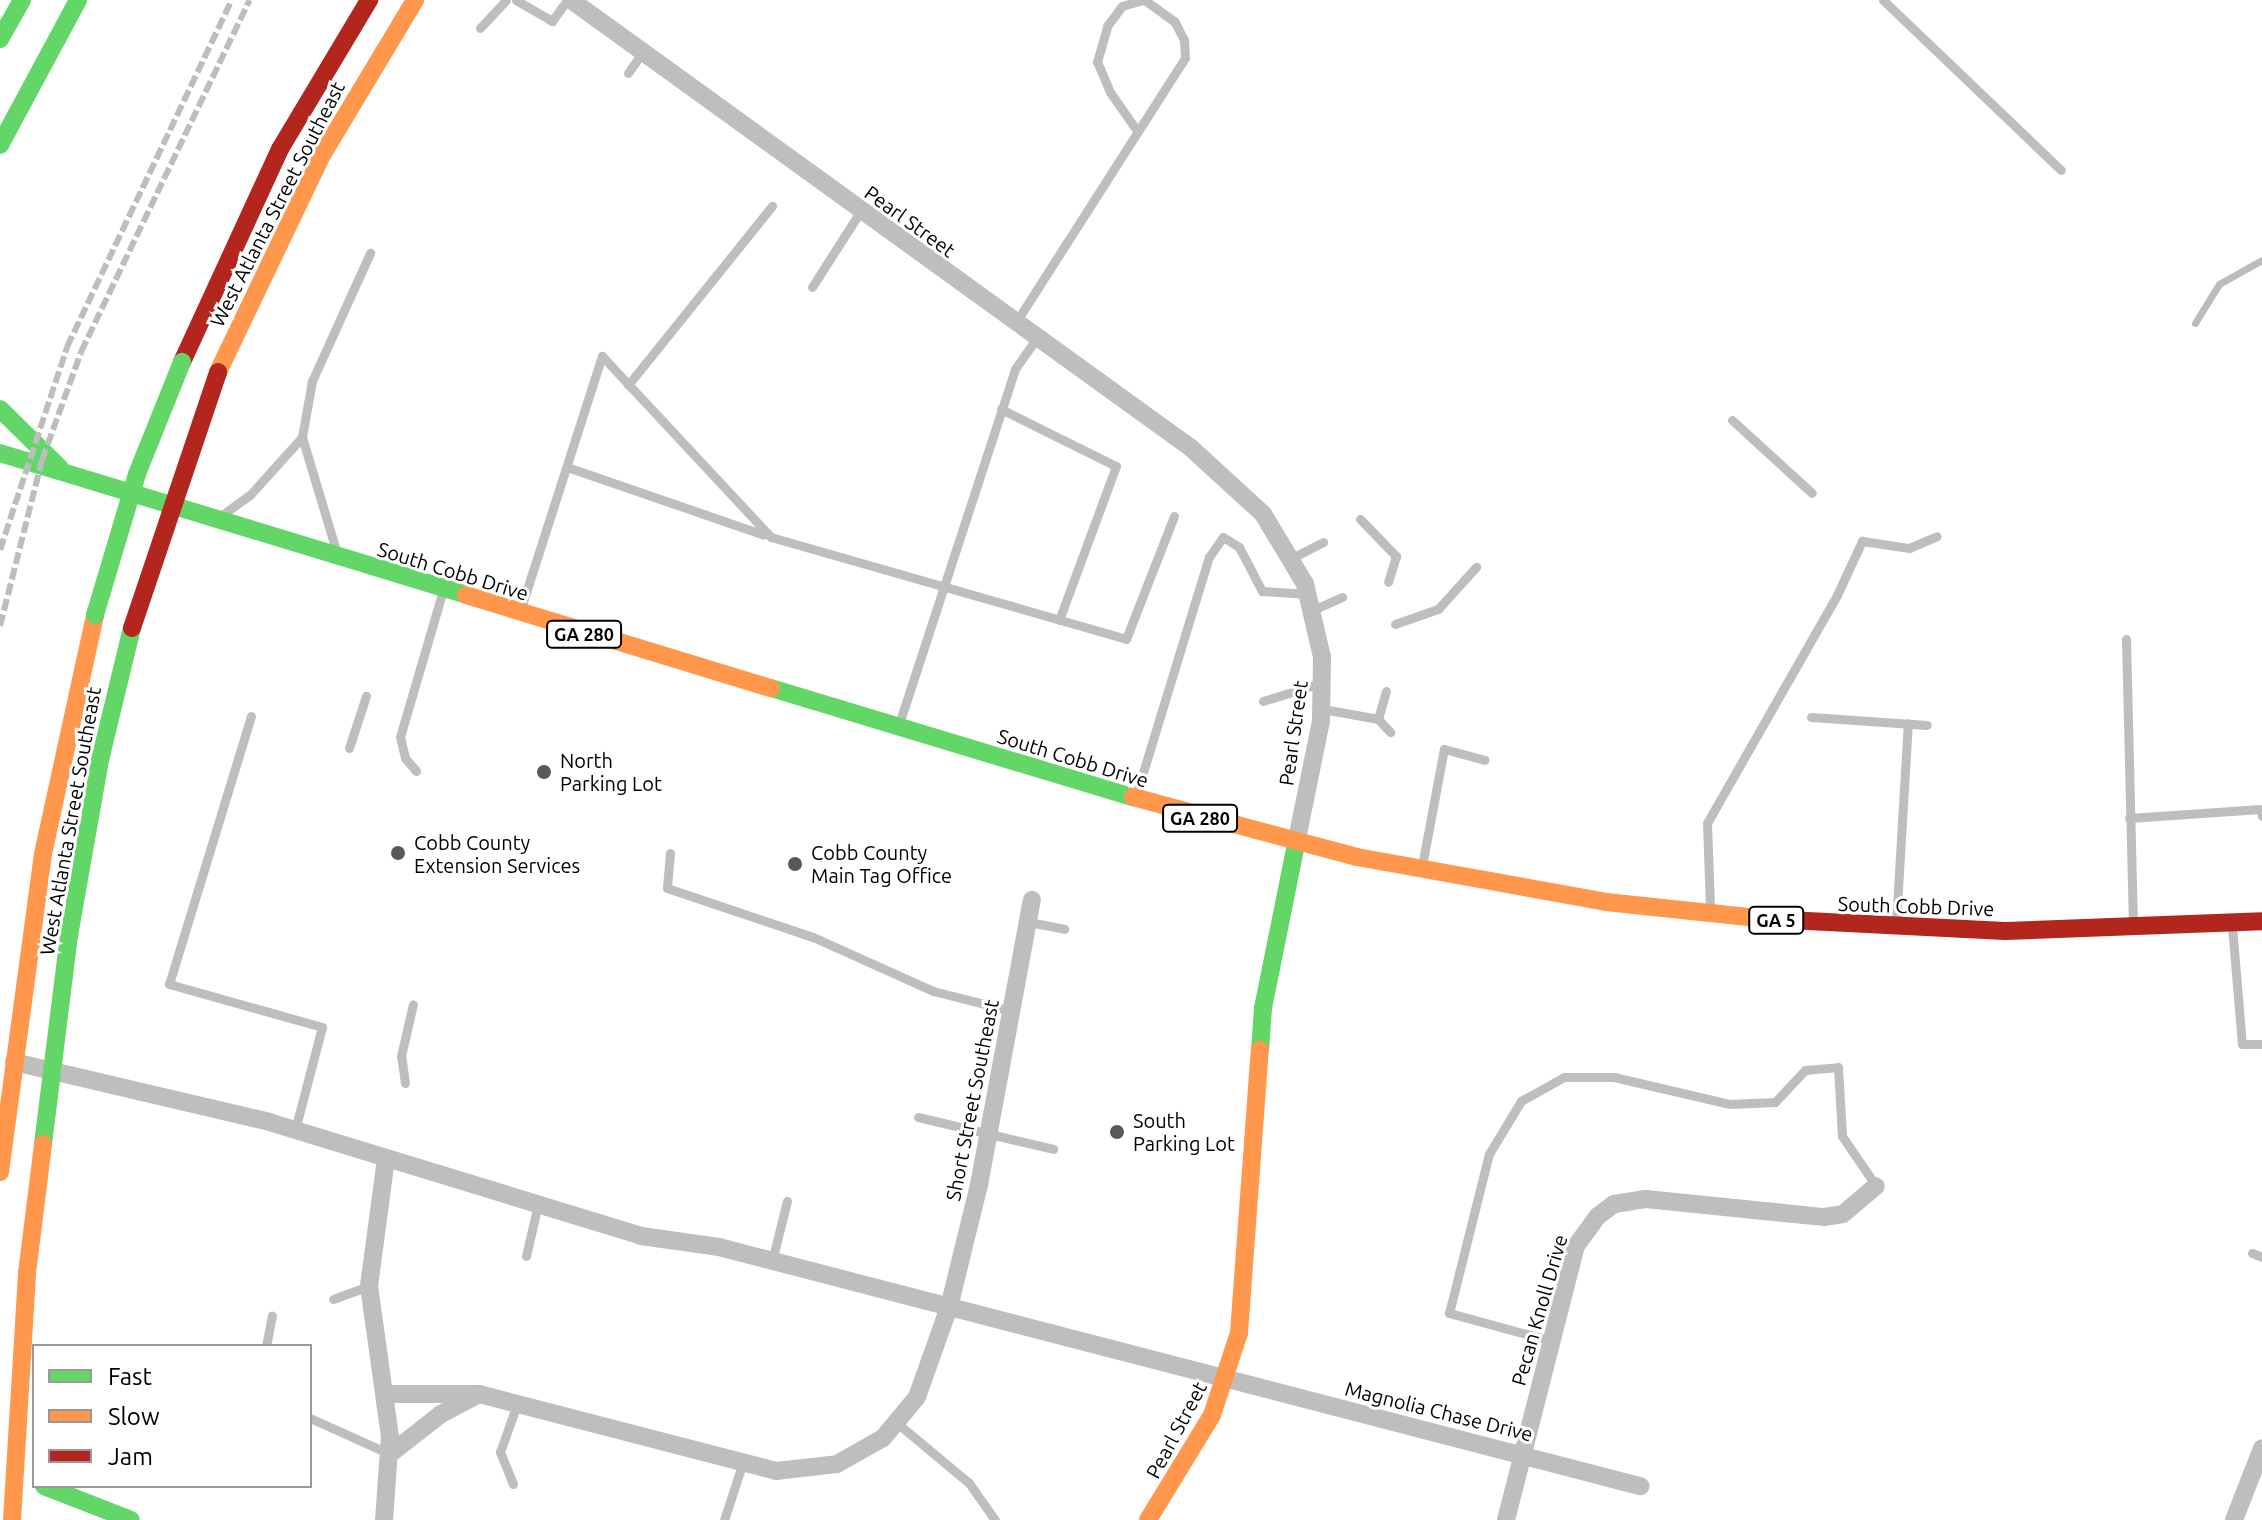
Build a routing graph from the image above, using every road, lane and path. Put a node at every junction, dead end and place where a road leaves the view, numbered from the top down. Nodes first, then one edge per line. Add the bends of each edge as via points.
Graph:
1 (22, 0) edge
2 (78, 0) edge
3 (369, 0) edge
4 (415, 0) edge
5 (506, 0) edge
6 (516, 0) edge
7 (569, 0) edge
8 (1144, 0) edge
9 (1883, 0) edge
10 (480, 28) dead end
11 (0, 39) edge
12 (642, 53) junction
13 (628, 73) dead end
14 (1135, 128) junction
15 (0, 145) edge
16 (2061, 170) dead end
17 (772, 206) dead end
18 (860, 212) junction
19 (370, 253) dead end
20 (812, 287) dead end
21 (1015, 325) junction
22 (1036, 339) junction
23 (628, 385) junction
24 (0, 409) edge
25 (1001, 409) junction
26 (1732, 420) dead end
27 (302, 437) junction
28 (0, 453) edge
29 (567, 467) junction
30 (64, 473) junction
31 (1812, 493) dead end
32 (1174, 516) dead end
33 (1360, 519) dead end
34 (215, 520) junction
35 (1937, 536) dead end
36 (771, 537) junction
37 (1323, 542) dead end
38 (1292, 558) junction
39 (337, 559) junction
40 (1476, 567) dead end
41 (1388, 582) dead end
42 (942, 587) junction
43 (442, 592) junction
44 (1342, 597) dead end
45 (1310, 602) junction
46 (519, 615) junction
47 (1059, 620) junction
48 (1395, 624) dead end
49 (2126, 639) dead end
50 (1324, 682) junction
51 (1386, 691) dead end
52 (366, 696) dead end
53 (1263, 701) dead end
54 (1323, 709) junction
55 (251, 716) dead end
56 (1811, 717) dead end
57 (1378, 719) junction
58 (1908, 723) junction
59 (1927, 725) dead end
60 (898, 728) junction
61 (1390, 732) dead end
62 (349, 748) dead end
63 (1485, 760) dead end
64 (416, 771) dead end
65 (1135, 799) junction
66 (2262, 809) edge
67 (2262, 816) edge
68 (2129, 818) junction
69 (1296, 844) junction
70 (670, 853) dead end
71 (1421, 871) junction
72 (1032, 900) dead end
73 (1710, 915) junction
74 (2262, 921) edge
75 (1029, 922) junction
76 (2232, 923) junction
77 (1895, 928) junction
78 (2134, 928) junction
79 (1064, 929) dead end
80 (413, 1004) dead end
81 (1012, 1011) junction
82 (2262, 1044) edge
83 (14, 1062) junction
84 (54, 1069) junction
85 (405, 1083) dead end
86 (918, 1117) dead end
87 (295, 1130) junction
88 (989, 1137) junction
89 (1053, 1149) dead end
90 (386, 1158) junction
91 (0, 1172) edge
92 (1876, 1186) joint
93 (787, 1201) dead end
94 (538, 1204) junction
95 (526, 1256) dead end
96 (772, 1261) junction
97 (369, 1286) junction
98 (333, 1299) dead end
99 (949, 1307) junction
100 (272, 1316) dead end
101 (1552, 1341) junction
102 (266, 1344) edge
103 (1227, 1380) junction
104 (387, 1394) junction
105 (479, 1394) junction
106 (517, 1404) junction
107 (312, 1419) edge
108 (897, 1423) junction
109 (2262, 1448) edge
110 (390, 1454) junction
111 (1523, 1455) junction
112 (742, 1465) junction
113 (7, 1475) edge
114 (32, 1482) edge
115 (513, 1484) dead end
116 (1640, 1486) dead end
117 (49, 1488) edge
118 (12, 1520) edge
119 (131, 1520) edge
120 (384, 1520) edge
121 (724, 1520) edge
122 (995, 1520) edge
123 (1148, 1520) edge
124 (1506, 1520) edge
125 (2234, 1520) edge

1 - 11 street
2 - 15 street
3 - 83 street, West Atlanta Street Southeast, bridge via 280,149 137,474 95,615 52,803
4 - 84 street, West Atlanta Street Southeast, bridge via 322,155 218,372 132,628 91,805
5 - 10 lane
6 - 7 lane via 552,21
7 - 12 street, Pearl Street
8 - 14 lane via 1122,6 1107,26 1097,62
8 - 14 lane via 1175,22 1185,58
9 - 16 lane
12 - 13 lane
12 - 18 street, Pearl Street
14 - 21 lane
17 - 23 lane
18 - 20 lane
18 - 21 street, Pearl Street
19 - 27 lane via 312,381
21 - 22 street, Pearl Street
22 - 25 lane via 1015,369
22 - 38 street, Pearl Street via 1215,467 1263,514
23 - 29 lane via 602,356
23 - 36 lane
24 - 30 street
25 - 42 lane
25 - 47 lane via 1116,466
26 - 31 lane
27 - 34 lane via 250,495
27 - 39 lane
28 - 30 street, South Cobb Drive / GA 280
29 - 36 lane
29 - 46 lane
30 - 34 street, South Cobb Drive / GA 280
32 - 47 lane via 1126,639
33 - 41 lane via 1396,556
34 - 39 street, South Cobb Drive / GA 280
35 - 73 lane via 1909,548 1862,541 1837,595 1707,823
36 - 42 lane
37 - 38 lane
38 - 45 street, Pearl Street
39 - 43 street, South Cobb Drive / GA 280
40 - 48 lane via 1438,609
42 - 47 lane
42 - 60 lane
43 - 46 street, South Cobb Drive / GA 280
43 - 64 lane via 401,743
44 - 45 lane
45 - 50 street, Pearl Street
45 - 65 lane via 1262,591 1239,547 1223,537 1209,557
46 - 60 street, South Cobb Drive / GA 280
49 - 68 lane
50 - 53 lane
50 - 54 street, Pearl Street
51 - 57 lane
52 - 62 lane
54 - 57 lane
54 - 69 street, Pearl Street
55 - 87 lane via 169,984 322,1027
56 - 58 lane
57 - 61 lane
58 - 59 lane
58 - 77 lane
60 - 65 street, South Cobb Drive / GA 280
63 - 71 lane via 1444,749
65 - 69 street, South Cobb Drive / GA 280
66 - 67 lane
66 - 68 lane
68 - 78 lane
69 - 71 street, South Cobb Drive / GA 5
69 - 103 street, Pearl Street via 1263,1008 1245,1289
70 - 81 lane via 667,888 813,937 933,991
71 - 73 street, South Cobb Drive / GA 5
72 - 75 street, Short Street Southeast
73 - 77 street, South Cobb Drive / GA 5
74 - 76 street, South Cobb Drive / GA 5
75 - 79 lane
75 - 81 street, Short Street Southeast
76 - 78 street, South Cobb Drive / GA 5
76 - 82 lane via 2242,1044
77 - 78 street, South Cobb Drive / GA 5
80 - 85 lane via 401,1056
81 - 88 street, Short Street Southeast
83 - 84 street, Magnolia Chase Drive
83 - 91 street, West Atlanta Street Southeast
84 - 87 street, Magnolia Chase Drive
84 - 113 street, West Atlanta Street Southeast
86 - 88 lane
87 - 90 street, Magnolia Chase Drive
88 - 89 lane
88 - 99 street, Short Street Southeast
90 - 94 street, Magnolia Chase Drive
90 - 97 street
92 - 101 street, Pecan Knoll Drive via 1843,1214 1824,1217 1646,1199 1614,1204 1586,1227 1576,1246
92 - 101 lane via 1842,1136 1838,1067 1805,1070 1775,1102 1729,1104 1614,1077 1564,1077 1521,1101 1489,1154 1449,1313
93 - 96 lane
94 - 95 lane
94 - 96 street, Magnolia Chase Drive via 641,1236
96 - 99 street, Magnolia Chase Drive
97 - 98 lane
97 - 104 street via 373,1335
99 - 103 street, Magnolia Chase Drive
99 - 108 street, Short Street Southeast via 927,1377
100 - 102 lane
101 - 111 street, Pecan Knoll Drive
103 - 111 street, Magnolia Chase Drive
103 - 123 street, Pearl Street via 1198,1441
104 - 105 street, Short Street Southeast
104 - 110 street
105 - 106 street, Short Street Southeast
105 - 110 street via 441,1414
106 - 112 street, Short Street Southeast
106 - 115 lane via 500,1452
107 - 110 lane
108 - 112 street, Short Street Southeast via 858,1455 837,1464 796,1472
108 - 122 lane via 969,1483
109 - 125 street
110 - 120 street
111 - 116 street, Magnolia Chase Drive
111 - 124 street, Pecan Knoll Drive
112 - 121 lane
113 - 114 street
113 - 118 street, West Atlanta Street Southeast
117 - 119 street

